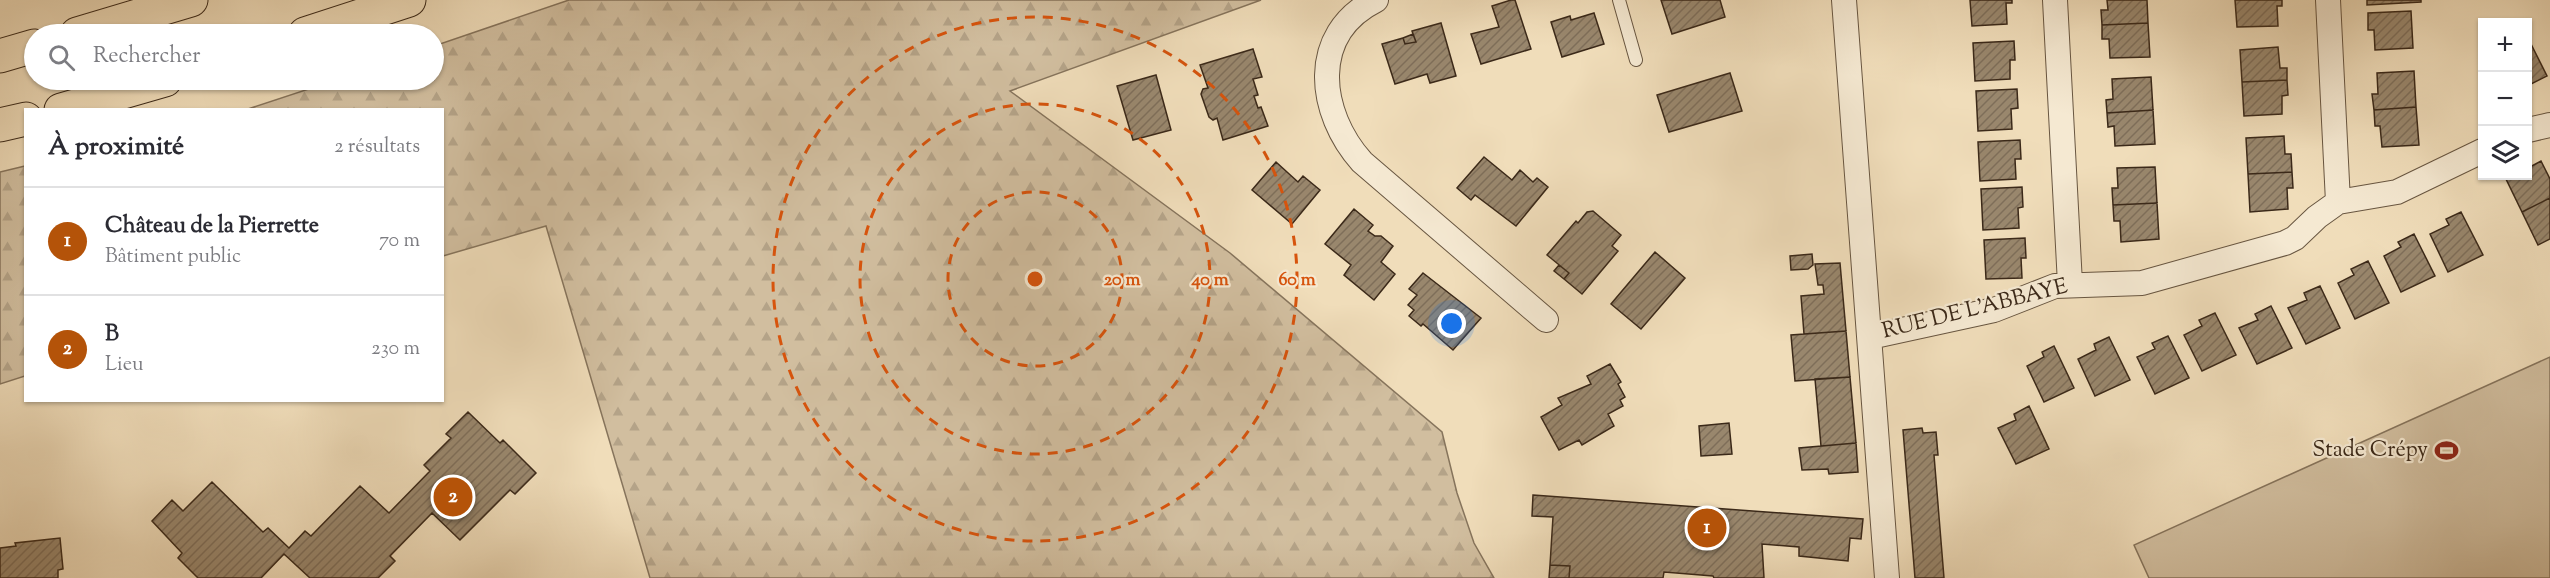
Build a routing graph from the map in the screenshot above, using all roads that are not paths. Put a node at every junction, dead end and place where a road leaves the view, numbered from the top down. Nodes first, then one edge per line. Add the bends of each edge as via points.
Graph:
1 (191, 0) edge
2 (409, 0) edge
3 (1376, 0) edge
4 (1619, 0) edge
5 (1844, 0) edge
6 (2055, 0) edge
7 (2328, 0) edge
8 (110, 24) edge
9 (336, 24) edge
10 (24, 49) edge
11 (0, 56) edge
12 (1636, 60) dead end
13 (130, 90) edge
14 (68, 108) edge
15 (24, 119) edge
16 (0, 125) edge
17 (2550, 125) edge
18 (2532, 129) edge
19 (2478, 153) edge
20 (2338, 202) junction
21 (2070, 284) junction
22 (1546, 320) dead end
23 (1870, 338) junction
24 (1887, 578) edge

1 - 8 highway
2 - 9 highway
3 - 22 street via 1351,17 1328,58 1328,95 1341,135 1362,162
4 - 12 lane
5 - 23 street
6 - 21 street
7 - 20 street
10 - 11 highway
13 - 14 highway
15 - 16 highway
17 - 18 street
19 - 20 street, RUE DE L'ABBAYE via 2397,192
20 - 21 street, RUE DE L'ABBAYE via 2285,243 2142,283
21 - 23 street, RUE DE L'ABBAYE via 2043,290 1994,310
23 - 24 street

